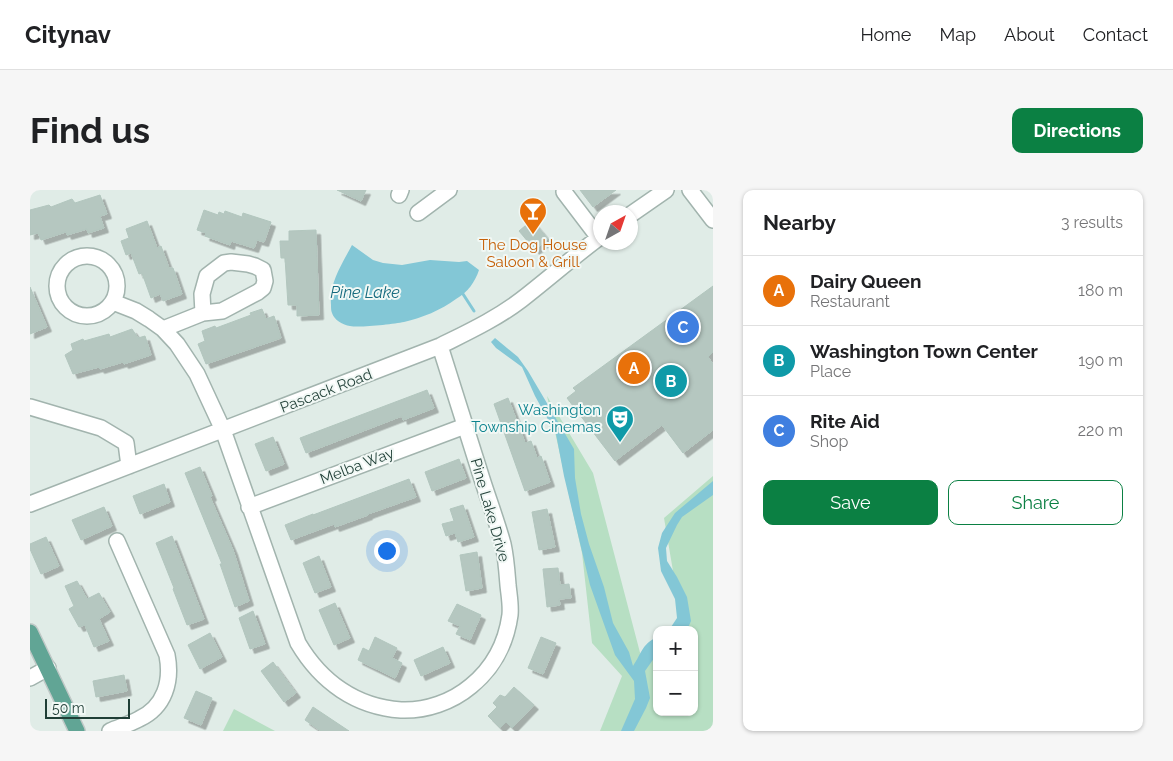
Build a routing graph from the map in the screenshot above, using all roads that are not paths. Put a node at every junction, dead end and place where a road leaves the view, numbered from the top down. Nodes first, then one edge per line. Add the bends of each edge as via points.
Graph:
1 (449, 190) edge
2 (666, 190) edge
3 (690, 190) edge
4 (564, 192) dead end
5 (638, 209) edge
6 (418, 213) dead end
7 (713, 220) edge
8 (593, 228) edge
9 (593, 243) edge
10 (113, 302) junction
11 (203, 313) dead end
12 (163, 329) junction
13 (440, 346) junction
14 (30, 407) edge
15 (465, 426) junction
16 (222, 430) junction
17 (129, 466) junction
18 (30, 504) edge
19 (250, 507) junction
20 (117, 541) dead end
21 (30, 632) edge
22 (48, 668) junction
23 (30, 678) edge
24 (77, 731) edge
25 (110, 731) edge

1 - 6 street
2 - 5 street
3 - 7 street
4 - 8 street
9 - 13 street, Pascack Road via 520,301
10 - 10 street via 117,284 115,275 103,260 85,256 76,258 60,270 56,291 66,309 86,317 106,310
10 - 12 street, Pine Lake Drive via 136,311
11 - 12 street
12 - 16 street, Pine Lake Drive via 188,360
13 - 15 street, Pine Lake Drive
13 - 16 street, Pascack Road
14 - 17 street via 101,428 126,443
15 - 19 street, Melba Way
15 - 19 street, Pine Lake Drive via 503,545 510,614 501,648 492,664 467,690 440,704 406,710 370,705 333,685 318,672 298,643
16 - 17 street, Pascack Road
16 - 19 street, Pine Lake Drive
17 - 18 street, Pascack Road
20 - 25 street via 167,655 169,680 158,704 150,712
21 - 22 main road
22 - 23 street
22 - 24 main road

